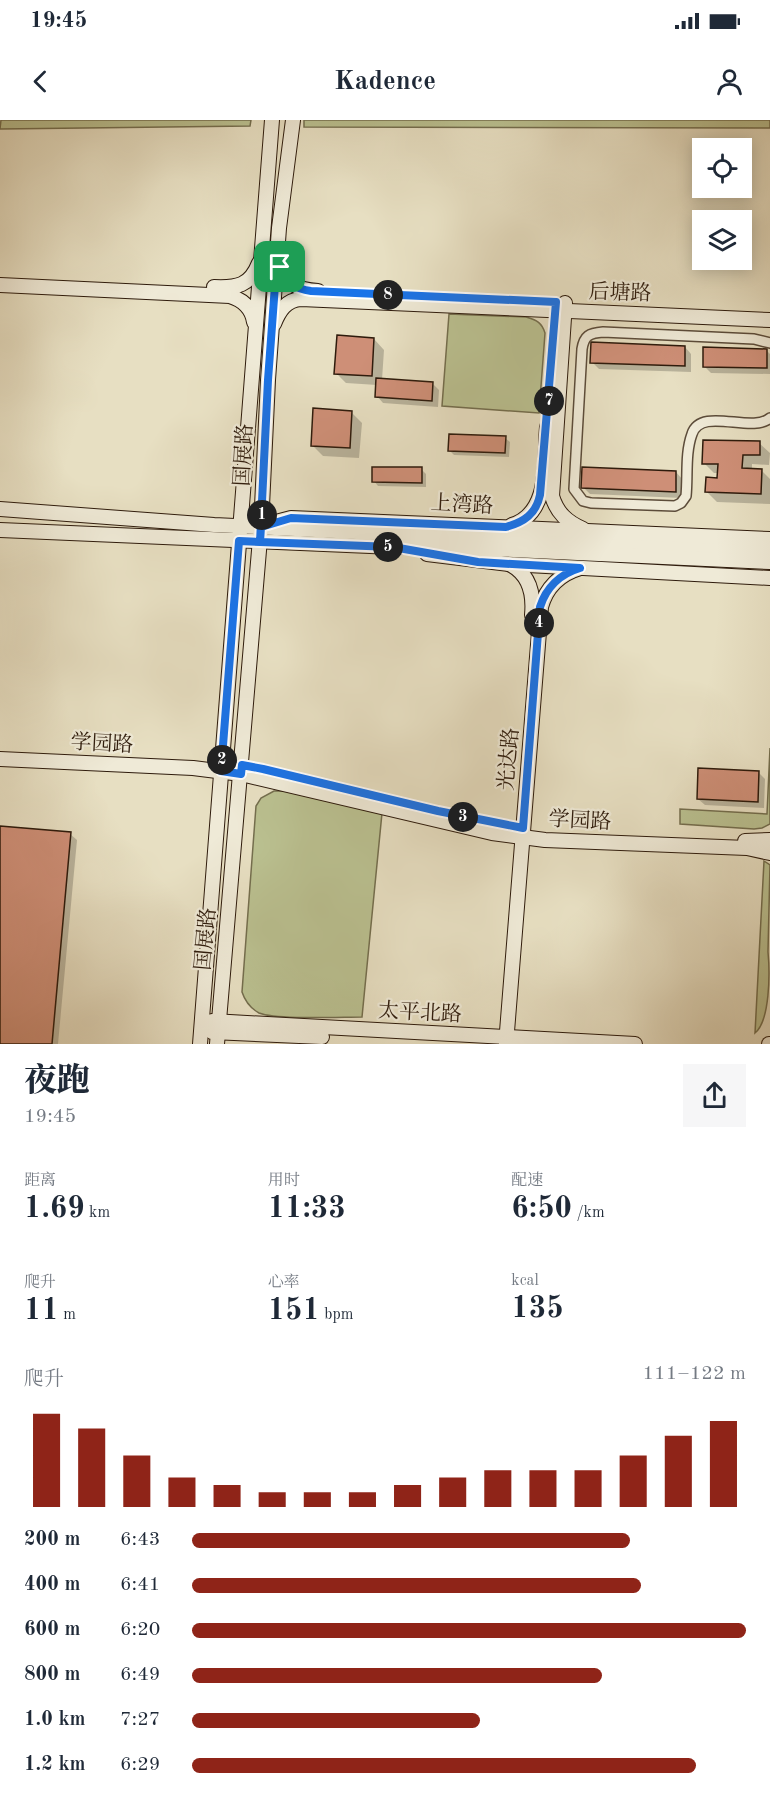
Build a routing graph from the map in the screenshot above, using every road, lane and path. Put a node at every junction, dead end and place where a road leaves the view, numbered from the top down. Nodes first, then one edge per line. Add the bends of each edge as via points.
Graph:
1 (272, 120) edge
2 (293, 120) edge
3 (277, 258) junction
4 (261, 259) junction
5 (0, 277) edge
6 (0, 285) edge
7 (560, 307) junction
8 (770, 313) edge
9 (770, 320) edge
10 (256, 330) junction
11 (272, 332) junction
12 (770, 343) edge
13 (557, 410) junction
14 (578, 411) junction
15 (770, 418) edge
16 (0, 509) edge
17 (240, 526) junction
18 (261, 527) junction
19 (506, 527) junction
20 (0, 530) edge
21 (588, 530) junction
22 (770, 538) edge
23 (239, 541) junction
24 (260, 542) junction
25 (393, 547) junction
26 (770, 552) edge
27 (699, 554) junction
28 (770, 562) edge
29 (509, 564) junction
30 (580, 568) junction
31 (770, 578) edge
32 (0, 750) edge
33 (0, 759) edge
34 (221, 767) junction
35 (241, 769) junction
36 (519, 832) junction
37 (770, 840) edge
38 (770, 853) edge
39 (201, 1032) edge
40 (218, 1033) edge
41 (502, 1041) edge
42 (461, 1044) edge
43 (635, 1044) edge

1 - 4 street, 国展路
2 - 3 street, 国展路
3 - 7 street, 后塘路 via 287,281 302,290
3 - 11 street, 国展路
4 - 5 street via 255,272 236,287
4 - 10 street, 国展路
6 - 10 street via 230,296 242,301 252,312
7 - 8 street, 后塘路
7 - 9 street, 后塘路
7 - 11 street, 后塘路 via 301,298 282,308
7 - 13 street
7 - 19 street via 540,495 530,515
10 - 17 street, 国展路
11 - 18 street, 国展路
12 - 14 street via 754,339 589,334 582,349
13 - 14 street
13 - 21 street via 552,496 566,520
14 - 15 street via 573,481 577,495 591,503 669,506 681,503 686,496 690,441 698,425 762,423
16 - 17 street, 上湾路
17 - 18 street, 上湾路
17 - 23 street, 国展路
18 - 19 street, 上湾路 via 291,518
18 - 24 street, 国展路
18 - 27 street, 上湾路
19 - 21 street, 上湾路
20 - 23 street, 上湾路
21 - 22 street, 上湾路
23 - 24 street, 上湾路
23 - 34 street, 国展路
24 - 25 street, 上湾路
24 - 35 street, 国展路
25 - 27 street, 上湾路
25 - 29 street, 上湾路
26 - 27 street, 上湾路
27 - 28 street, 上湾路
29 - 30 street, 上湾路
29 - 36 street, 光达路 via 523,574 533,600
30 - 31 street, 上湾路
30 - 36 street, 光达路 via 557,581 540,607
32 - 34 street, 学园路
33 - 34 street, 学园路
34 - 35 street, 学园路
34 - 39 street, 国展路
35 - 36 street, 学园路
35 - 40 street, 国展路
36 - 37 street, 学园路
36 - 38 street, 学园路 via 545,840 747,848
36 - 41 street, 光达路
39 - 40 street, 太平北路
40 - 41 street, 太平北路
40 - 42 street, 太平北路
41 - 43 street, 太平北路

